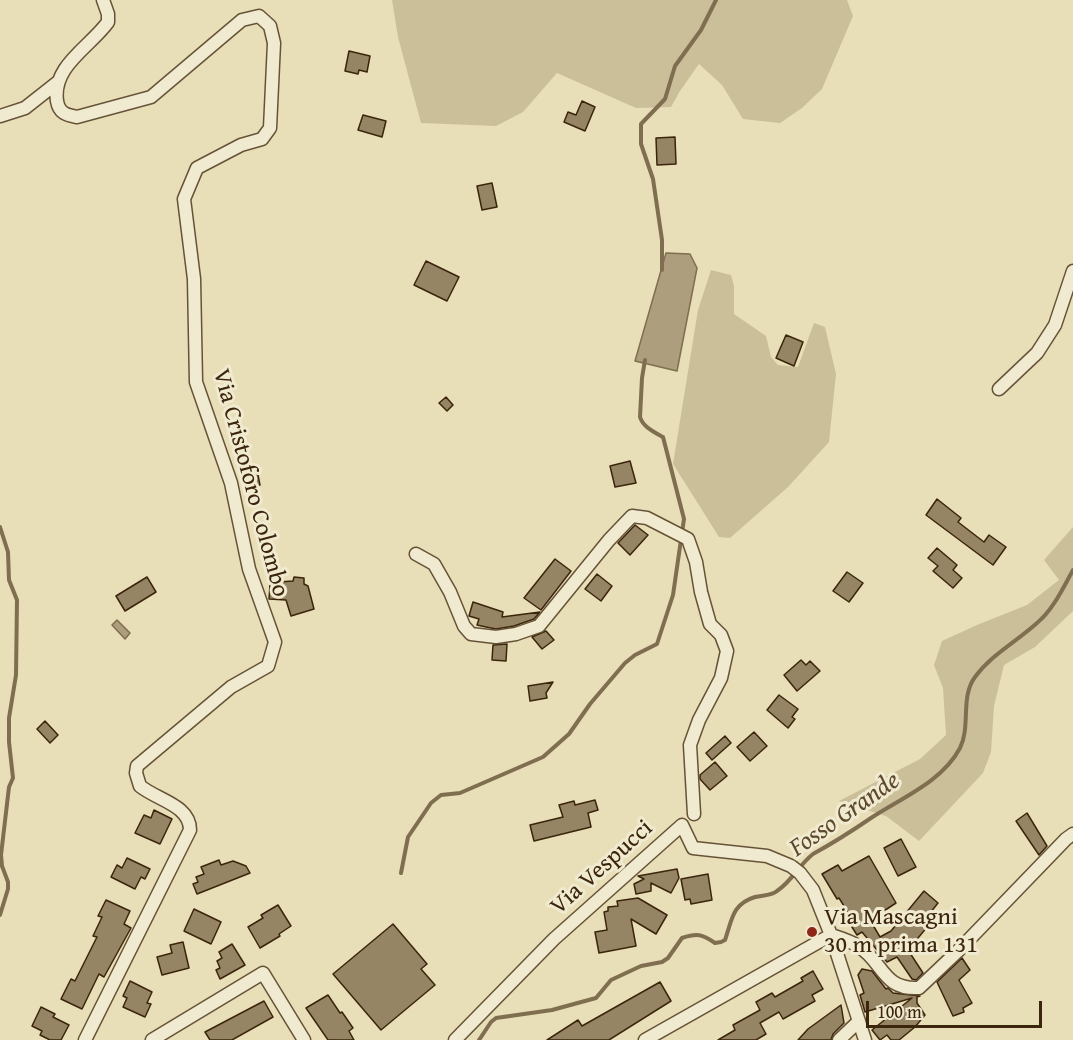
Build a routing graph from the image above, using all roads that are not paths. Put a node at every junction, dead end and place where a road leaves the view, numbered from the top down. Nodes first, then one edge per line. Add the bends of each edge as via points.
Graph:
1 (103, 0) edge
2 (58, 82) junction
3 (0, 116) edge
4 (1073, 271) edge
5 (999, 389) dead end
6 (416, 555) dead end
7 (694, 814) dead end
8 (1073, 834) edge
9 (831, 935) junction
10 (859, 1021) junction
11 (171, 1028) junction
12 (85, 1040) edge
13 (152, 1040) edge
14 (178, 1040) edge
15 (304, 1040) edge
16 (455, 1040) edge
17 (645, 1040) edge
18 (839, 1040) edge
19 (865, 1040) edge

1 - 2 street via 108,22
2 - 3 street via 26,108
2 - 12 street, Via Cristoforo Colombo via 58,108 65,115 77,117 151,97 242,20 259,16 270,26 274,43 270,128 262,139 241,145 197,168 184,199 194,279 196,382 231,483 249,569 275,642 268,666 231,687 137,766 140,786 184,812 190,830
4 - 5 street via 1055,325 1037,353
6 - 7 street via 434,564 471,634 496,637 539,626 632,516 647,518 688,539 710,624 721,635 727,651 721,678 690,745
8 - 9 street via 919,988 894,984 861,948
9 - 10 street
9 - 16 street, Via Vespucci via 813,890 791,866 767,856 693,848 682,825 554,939
9 - 17 street
10 - 18 street
10 - 19 street
11 - 13 street
11 - 14 street
11 - 15 street via 263,973

